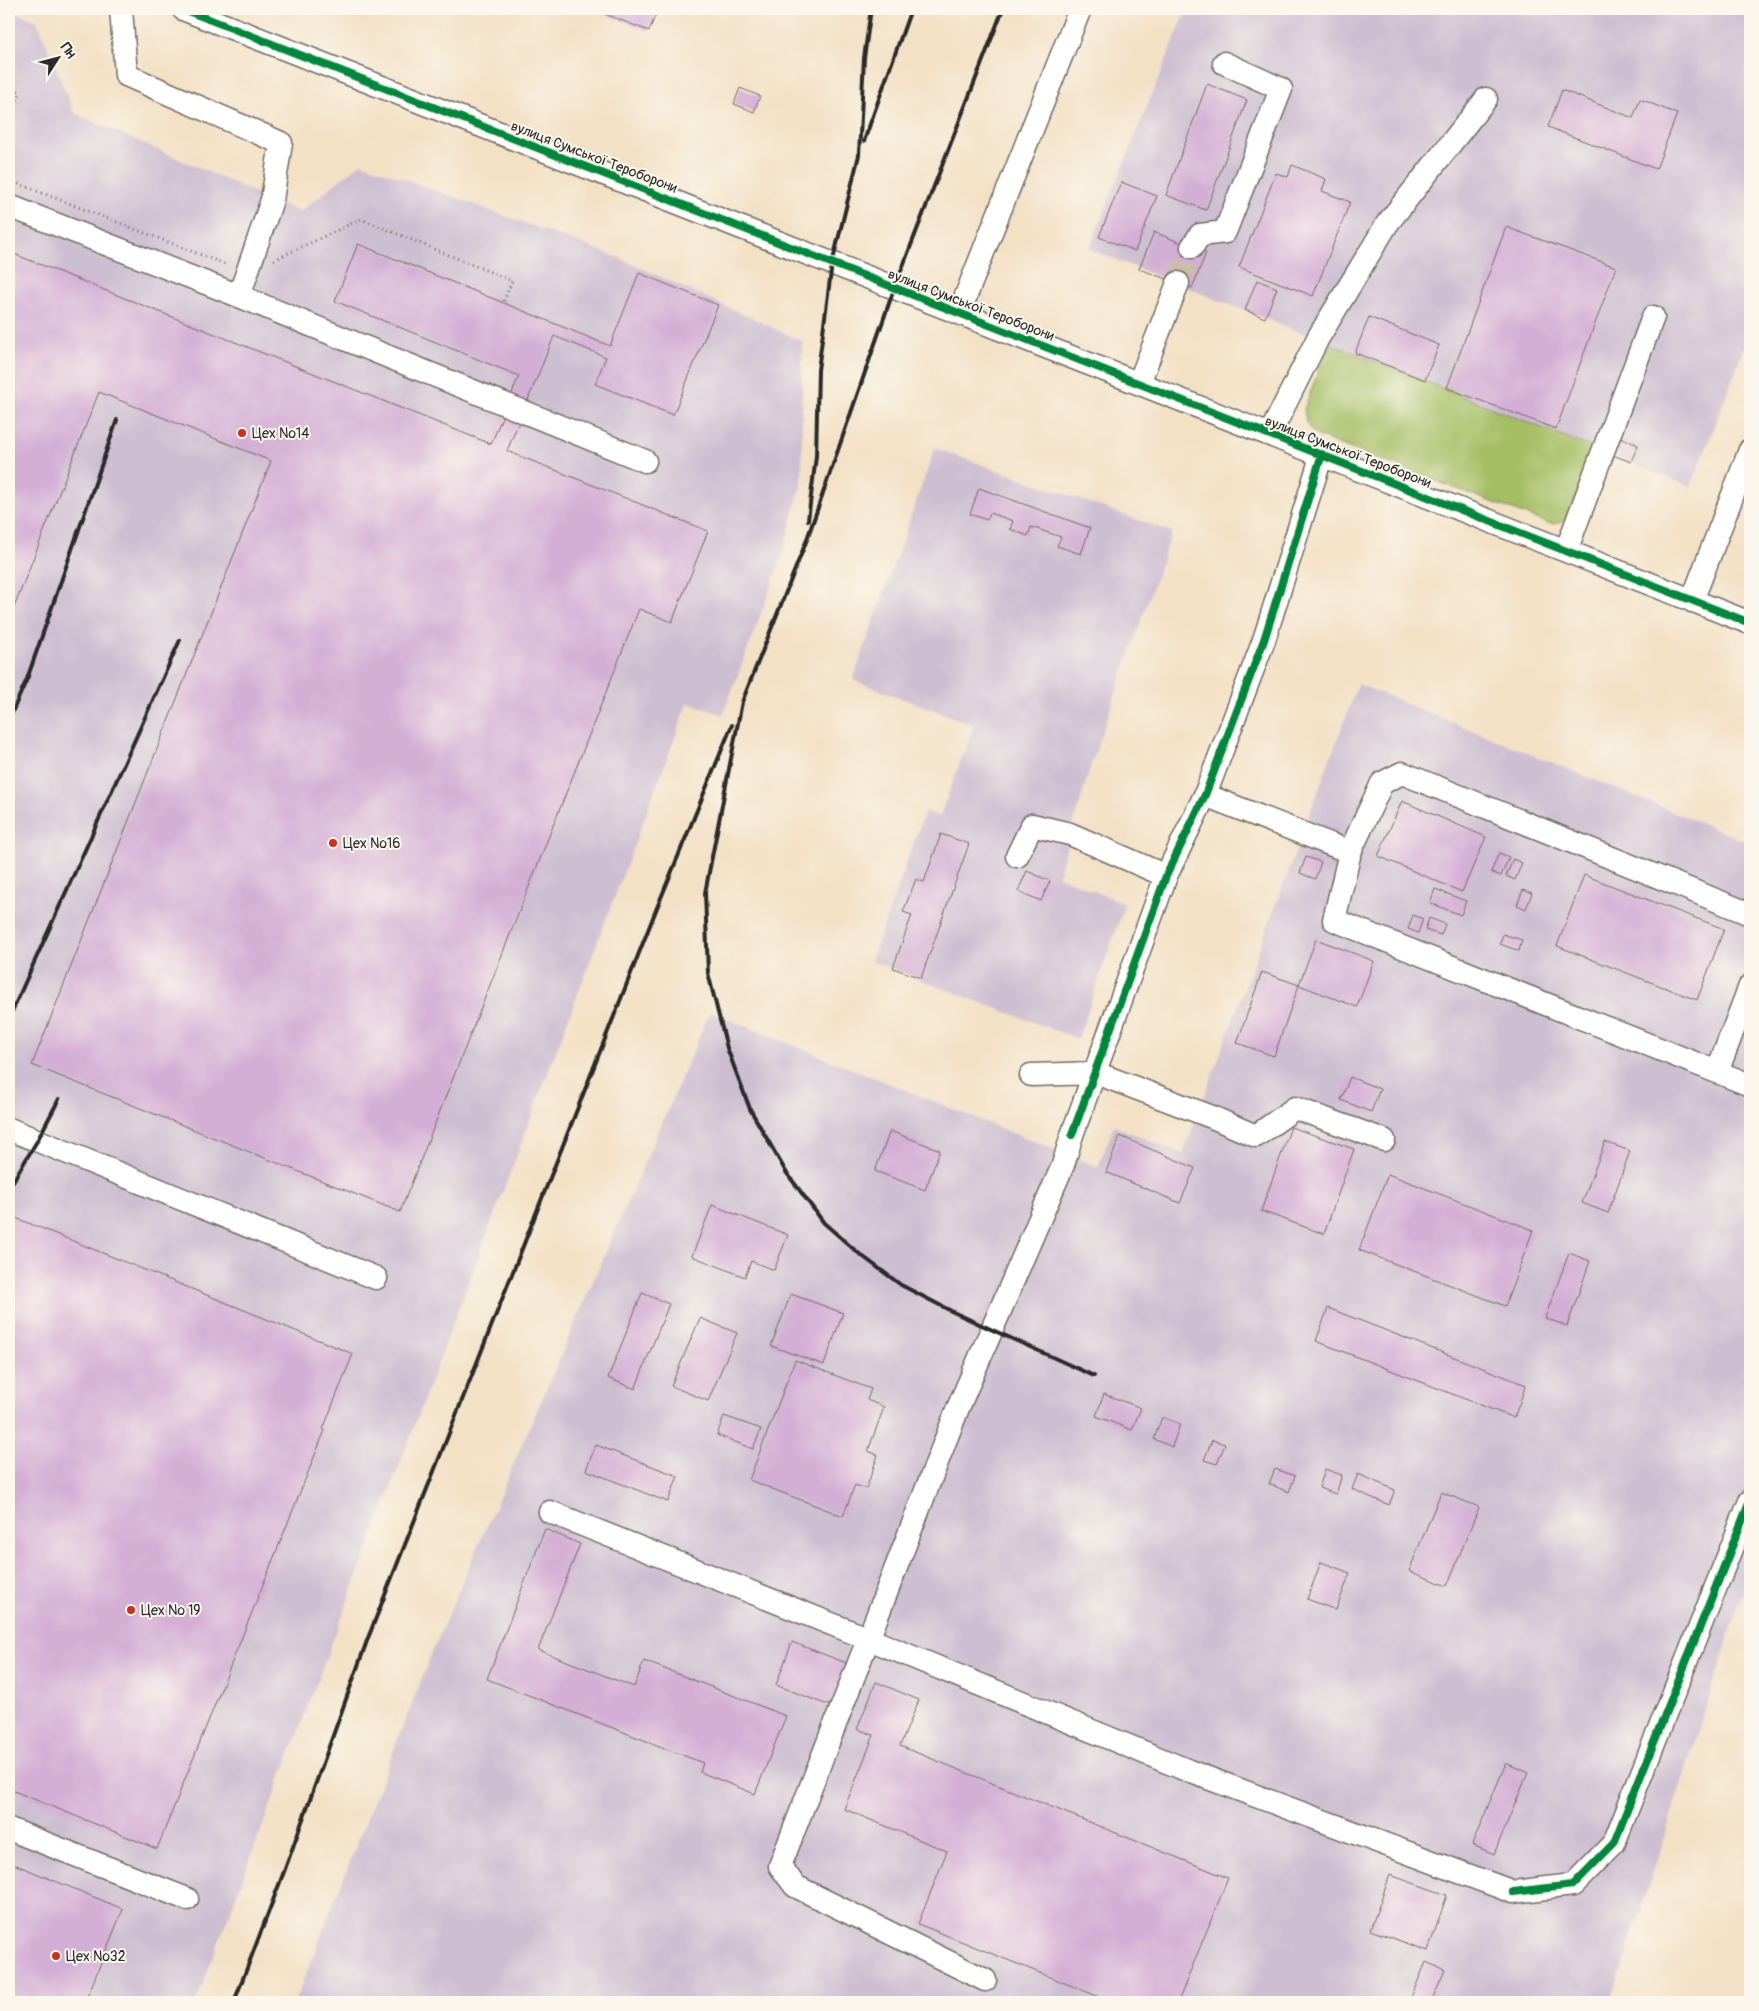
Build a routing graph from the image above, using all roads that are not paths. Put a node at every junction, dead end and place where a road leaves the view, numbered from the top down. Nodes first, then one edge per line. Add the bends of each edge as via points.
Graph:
1 (121, 9) edge
2 (183, 9) edge
3 (1080, 9) edge
4 (1224, 63) dead end
5 (1486, 99) dead end
6 (9, 206) edge
7 (1192, 248) tunnel mouth
8 (1178, 283) tunnel mouth
9 (239, 296) junction
10 (960, 313) junction
11 (1654, 316) dead end
12 (1139, 383) junction
13 (1270, 434) junction
14 (1750, 450) edge
15 (1322, 454) junction
16 (645, 461) dead end
17 (1566, 551) junction
18 (1692, 601) junction
19 (1750, 623) edge
20 (1205, 795) junction
21 (1350, 852) junction
22 (1017, 856) dead end
23 (1166, 876) junction
24 (1750, 914) edge
25 (1750, 986) edge
26 (1717, 1072) junction
27 (1096, 1073) junction
28 (1031, 1075) dead end
29 (1750, 1085) edge
30 (9, 1130) edge
31 (1384, 1140) dead end
32 (376, 1278) dead end
33 (1750, 1501) edge
34 (550, 1512) dead end
35 (869, 1640) junction
36 (9, 1829) edge
37 (187, 1899) dead end
38 (985, 1980) dead end

1 - 9 street via 126,75 281,144 272,200
2 - 10 street, вулиця Сумської Тероборони
3 - 10 street
4 - 7 street via 1281,89 1224,232 1200,234
5 - 13 street via 1387,224 1318,338
6 - 9 street
8 - 12 street
9 - 16 street
10 - 12 street, вулиця Сумської Тероборони
11 - 17 street
12 - 13 street, вулиця Сумської Тероборони
13 - 15 street, вулиця Сумської Тероборони
14 - 18 street
15 - 17 street, вулиця Сумської Тероборони
15 - 20 street via 1264,640
17 - 18 street, вулиця Сумської Тероборони
18 - 19 street, вулиця Сумської Тероборони
20 - 21 street
20 - 23 street
21 - 24 street via 1382,783 1402,773
21 - 26 street via 1334,920
22 - 23 street via 1032,825 1070,834
23 - 27 street
25 - 26 street
26 - 29 street
27 - 28 street
27 - 31 street via 1256,1136 1294,1108
27 - 35 street via 1064,1165 958,1408
30 - 32 street
33 - 35 street via 1614,1843 1573,1885 1513,1892 1190,1771
34 - 35 street
35 - 38 street via 780,1866 795,1886
36 - 37 street

